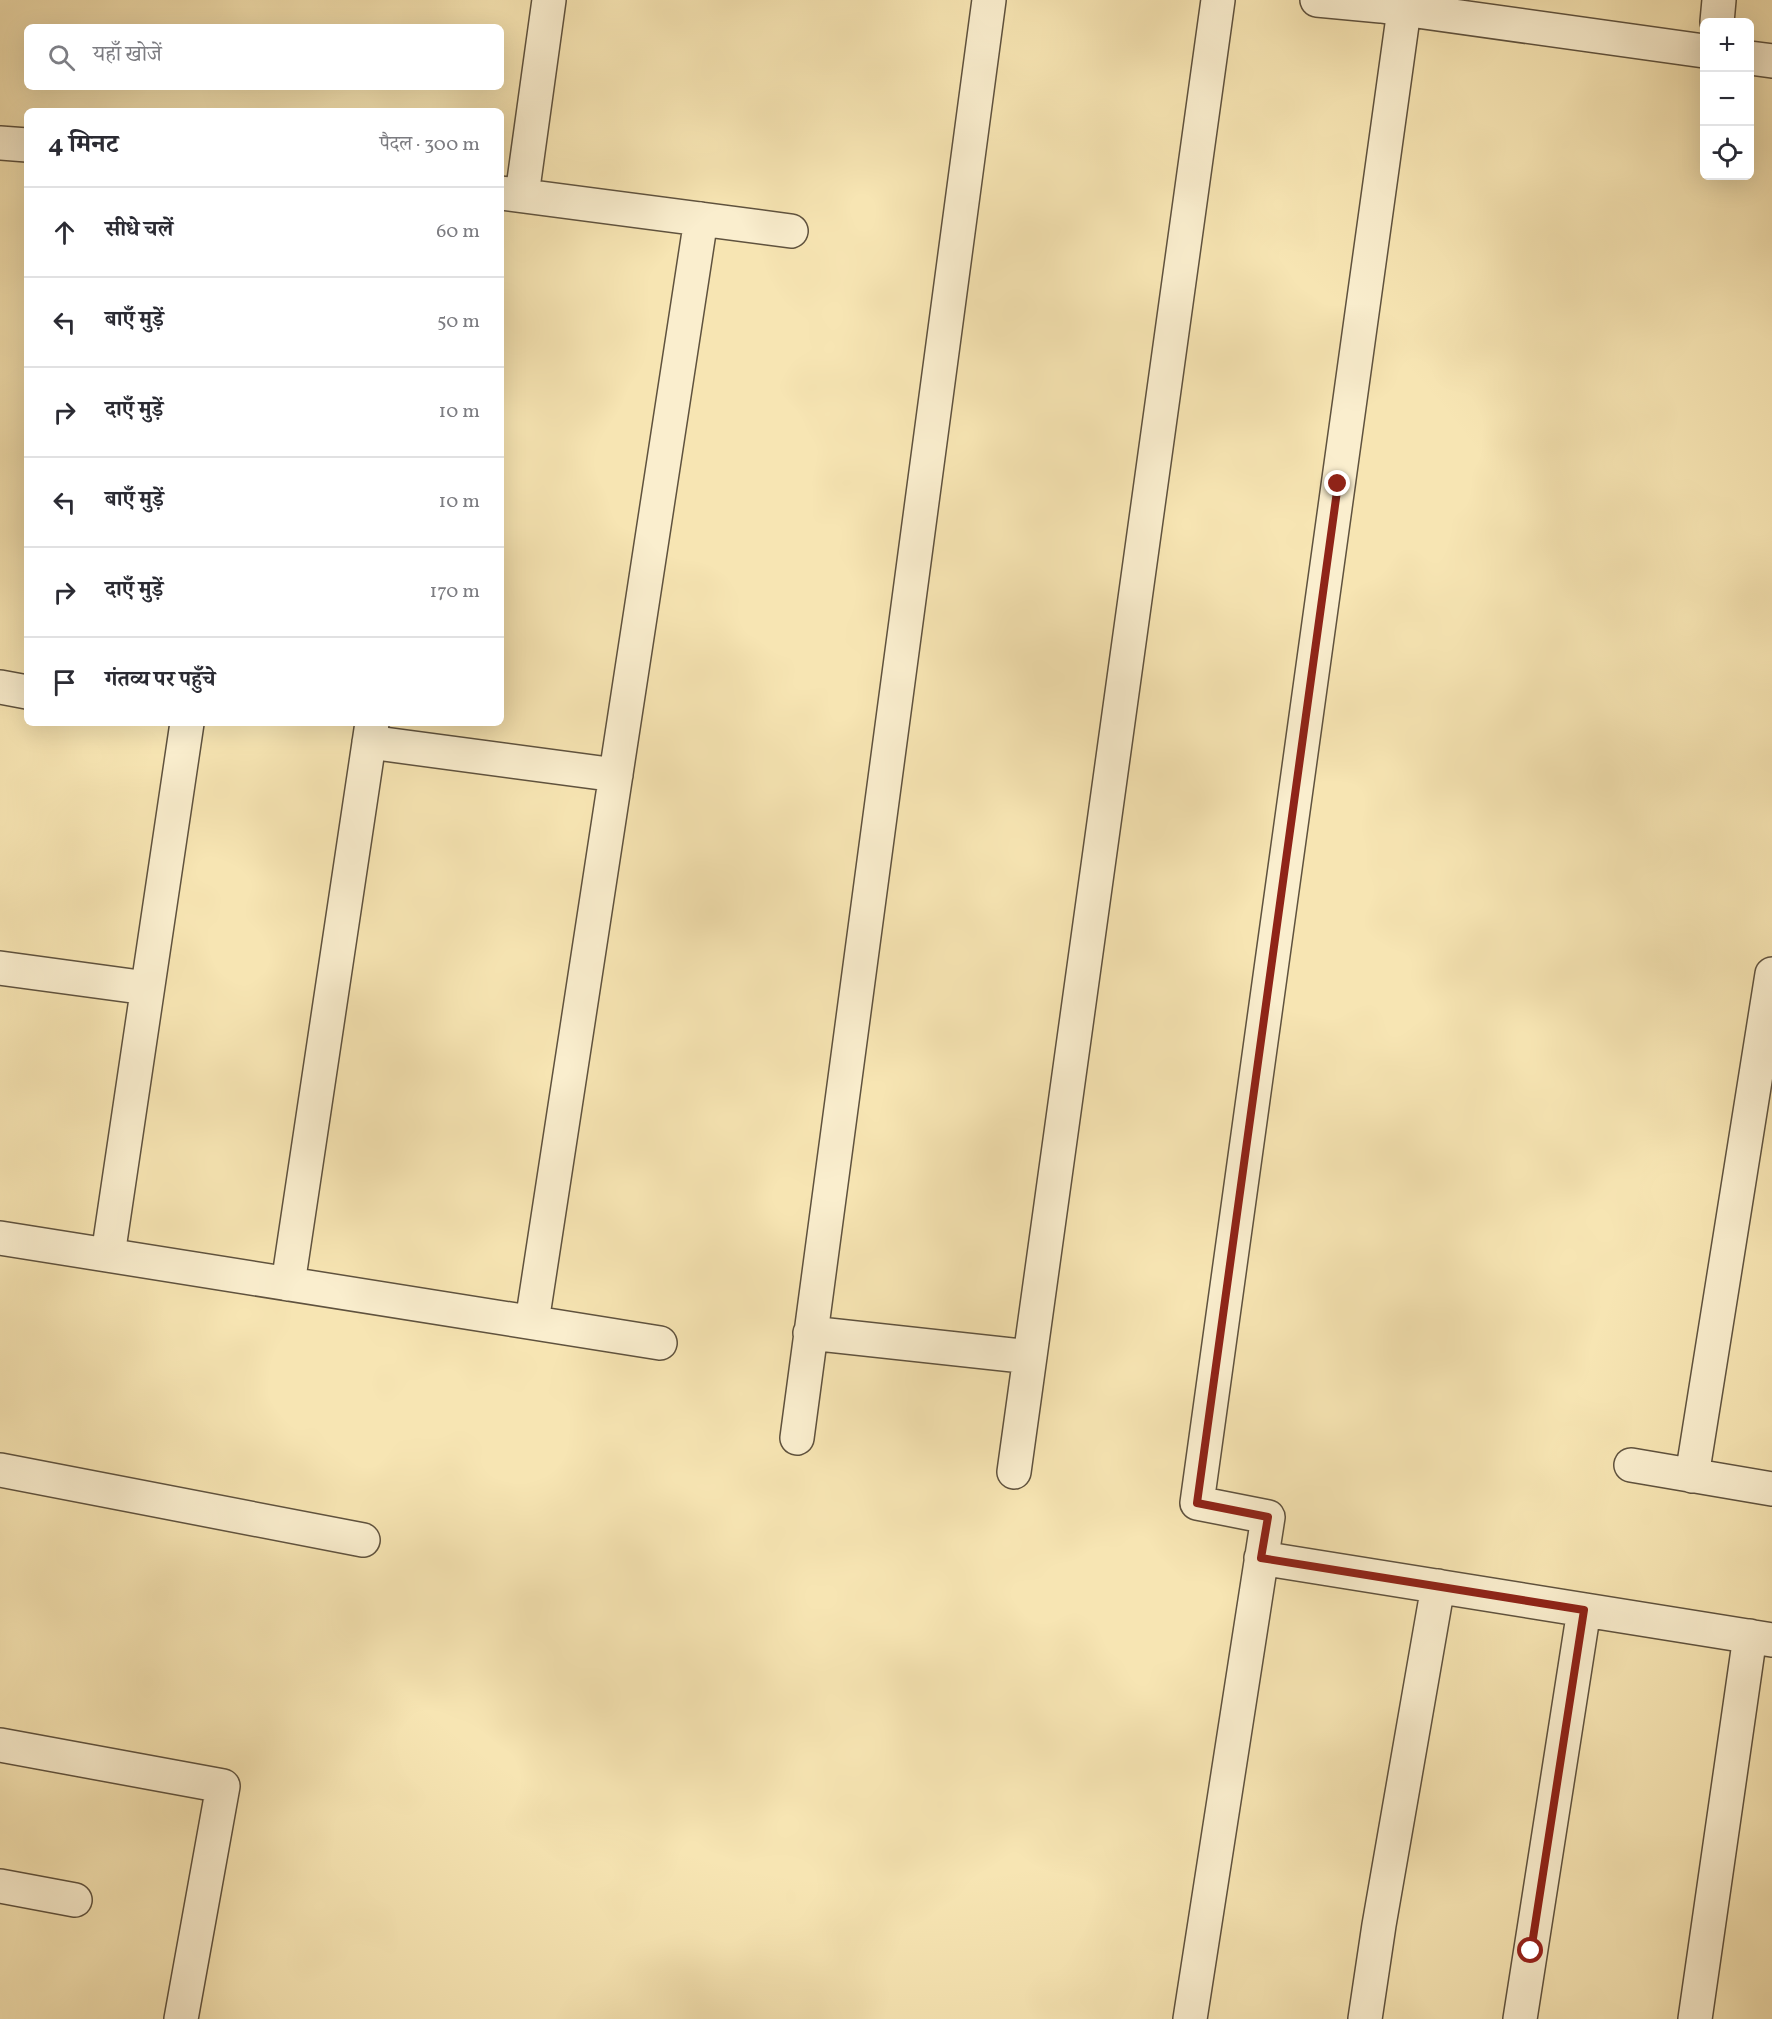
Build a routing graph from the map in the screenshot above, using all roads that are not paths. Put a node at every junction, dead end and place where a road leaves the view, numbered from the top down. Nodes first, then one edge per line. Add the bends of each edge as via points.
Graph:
1 (549, 0) edge
2 (989, 0) edge
3 (1218, 0) edge
4 (1317, 0) edge
5 (1719, 0) edge
6 (1389, 5) edge
7 (1717, 18) edge
8 (1700, 50) edge
9 (1754, 59) edge
10 (1772, 61) edge
11 (0, 143) edge
12 (24, 145) edge
13 (512, 194) edge
14 (701, 219) junction
15 (790, 231) dead end
16 (0, 687) edge
17 (24, 691) edge
18 (187, 726) edge
19 (371, 732) edge
20 (616, 775) junction
21 (0, 968) edge
22 (1772, 974) edge
23 (147, 988) junction
24 (0, 1238) edge
25 (108, 1255) junction
26 (288, 1284) junction
27 (532, 1322) junction
28 (810, 1334) junction
29 (660, 1342) dead end
30 (1030, 1357) junction
31 (797, 1438) dead end
32 (1630, 1465) dead end
33 (0, 1470) edge
34 (1014, 1472) dead end
35 (1692, 1476) junction
36 (1772, 1489) edge
37 (363, 1540) dead end
38 (1261, 1558) junction
39 (1438, 1586) junction
40 (1584, 1610) junction
41 (1761, 1638) edge
42 (0, 1745) edge
43 (0, 1886) edge
44 (75, 1900) dead end
45 (181, 2019) edge
46 (1190, 2019) edge
47 (1365, 2019) edge
48 (1520, 2019) edge
49 (1695, 2019) edge

1 - 13 street
2 - 28 street
3 - 30 street
4 - 6 street
5 - 7 street
6 - 8 street
6 - 38 street via 1197,1503 1268,1517
9 - 10 street
11 - 12 street
13 - 14 street
14 - 15 street
14 - 20 street
16 - 17 street
18 - 23 street
19 - 20 street
19 - 26 street
20 - 27 street
21 - 23 street
22 - 35 street
23 - 25 street
24 - 25 street
25 - 26 street
26 - 27 street
27 - 29 street
28 - 30 street
28 - 31 street
30 - 34 street
32 - 35 street
33 - 37 street
35 - 36 street
38 - 39 street
38 - 46 street
39 - 40 street
39 - 47 street
40 - 41 street
40 - 48 street
41 - 49 street
42 - 45 street via 223,1786
43 - 44 street

